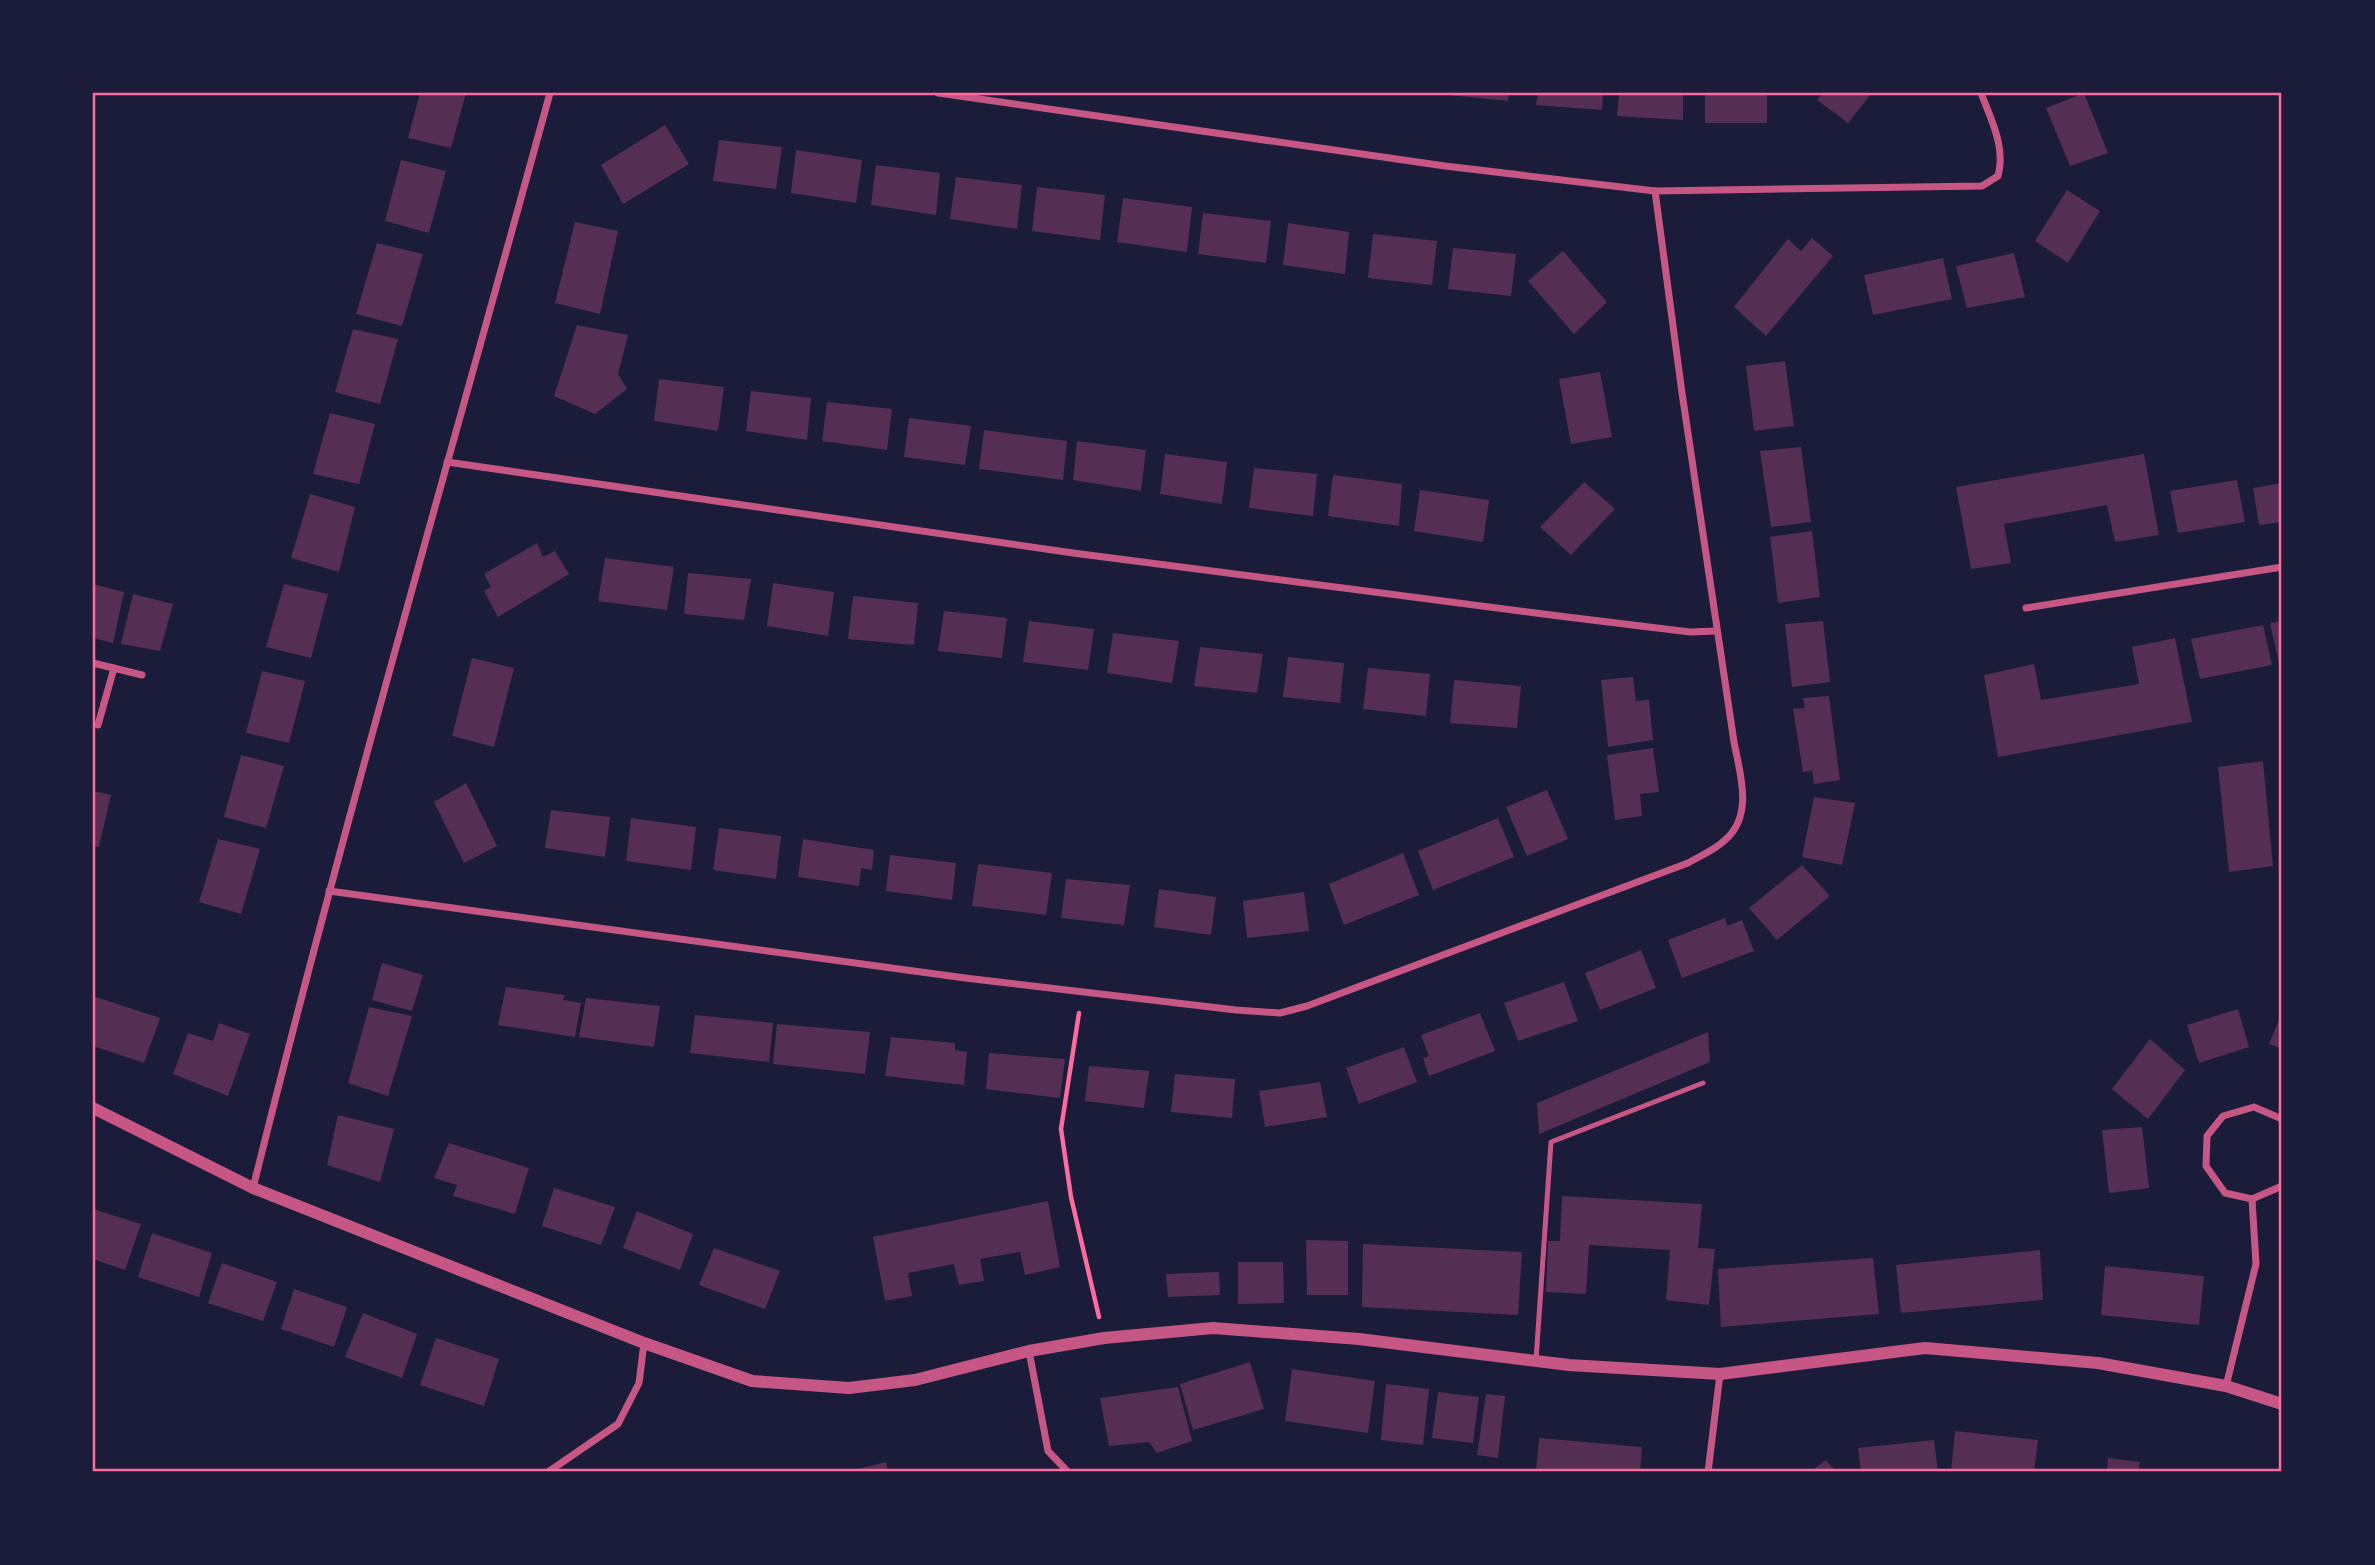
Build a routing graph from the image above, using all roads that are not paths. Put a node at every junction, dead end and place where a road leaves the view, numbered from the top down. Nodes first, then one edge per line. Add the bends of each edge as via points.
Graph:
1 (550, 93) edge
2 (938, 93) edge
3 (1981, 93) edge
4 (1655, 191) junction
5 (447, 462) junction
6 (2282, 567) edge
7 (2026, 608) dead end
8 (1717, 631) junction
9 (93, 663) edge
10 (114, 668) junction
11 (142, 675) dead end
12 (98, 725) dead end
13 (329, 891) junction
14 (1703, 1083) dead end
15 (93, 1108) edge
16 (2282, 1119) edge
17 (253, 1188) junction
18 (2282, 1188) edge
19 (2252, 1199) junction
20 (644, 1343) junction
21 (1029, 1351) junction
22 (1536, 1361) junction
23 (1720, 1374) junction
24 (2227, 1386) junction
25 (2282, 1404) edge
26 (548, 1472) edge
27 (1068, 1472) edge
28 (1708, 1472) edge

1 - 5 street
2 - 4 street via 1445,166
3 - 4 street via 2002,161 1998,176 1982,186
4 - 8 street
5 - 8 street via 1073,553 1690,632
5 - 13 street
6 - 7 street
8 - 13 street via 1744,799 1736,826 1726,840 1688,863 1280,1013 965,978
9 - 10 street
10 - 11 street
10 - 12 street
13 - 17 street
14 - 22 lane via 1551,1142
15 - 17 street
16 - 19 street via 2254,1107 2223,1116 2207,1136 2206,1166 2225,1193
17 - 20 street
18 - 19 street
19 - 24 street via 2256,1264
20 - 21 street via 752,1381 849,1388 915,1380
20 - 26 street via 639,1383 618,1424
21 - 22 street via 1104,1338 1213,1328 1359,1339
21 - 27 street via 1048,1451
22 - 23 street
23 - 24 street via 1925,1348 2098,1363
23 - 28 street
24 - 25 street

